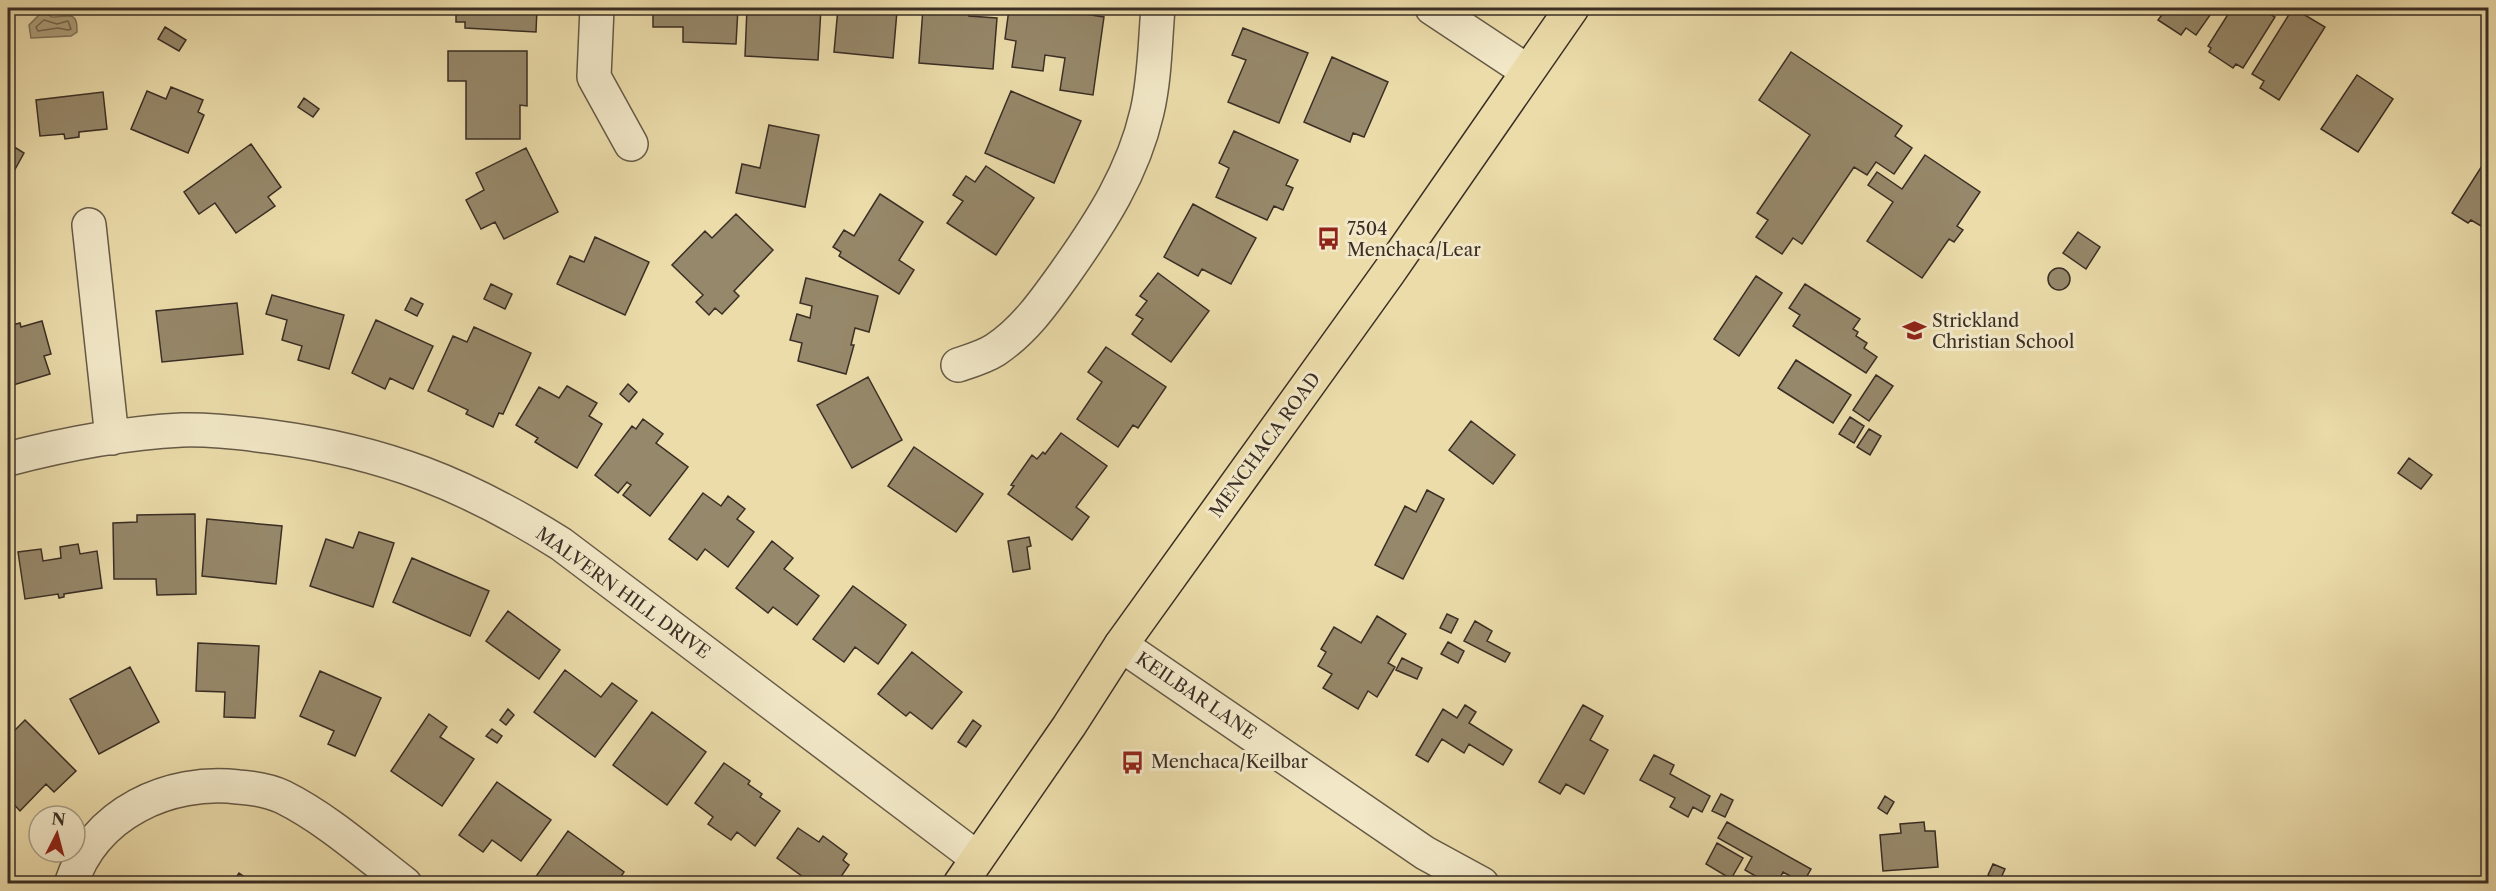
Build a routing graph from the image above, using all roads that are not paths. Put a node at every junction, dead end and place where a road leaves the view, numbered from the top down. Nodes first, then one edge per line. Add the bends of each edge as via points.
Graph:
1 (597, 8) edge
2 (1158, 8) edge
3 (1432, 8) edge
4 (1572, 8) edge
5 (1527, 71) junction
6 (631, 144) dead end
7 (89, 225) dead end
8 (958, 366) dead end
9 (112, 438) junction
10 (8, 459) edge
11 (1121, 645) junction
12 (968, 871) edge
13 (71, 884) edge
14 (405, 884) edge
15 (1482, 884) edge

1 - 6 street via 594,77
2 - 8 street via 1148,110 1112,203 1039,310 994,350
3 - 5 street
4 - 5 main road, MENCHACA ROAD
5 - 11 main road, MENCHACA ROAD via 1389,272
7 - 9 street
9 - 10 street, MALVERN HILL DRIVE via 58,445
9 - 12 street, MALVERN HILL DRIVE via 184,430 307,441 421,471 467,491 561,544
11 - 12 main road, MENCHACA ROAD
11 - 15 street, KEILBAR LANE via 1425,853
13 - 14 street via 86,854 108,827 136,806 192,786 220,785 280,796 307,810

